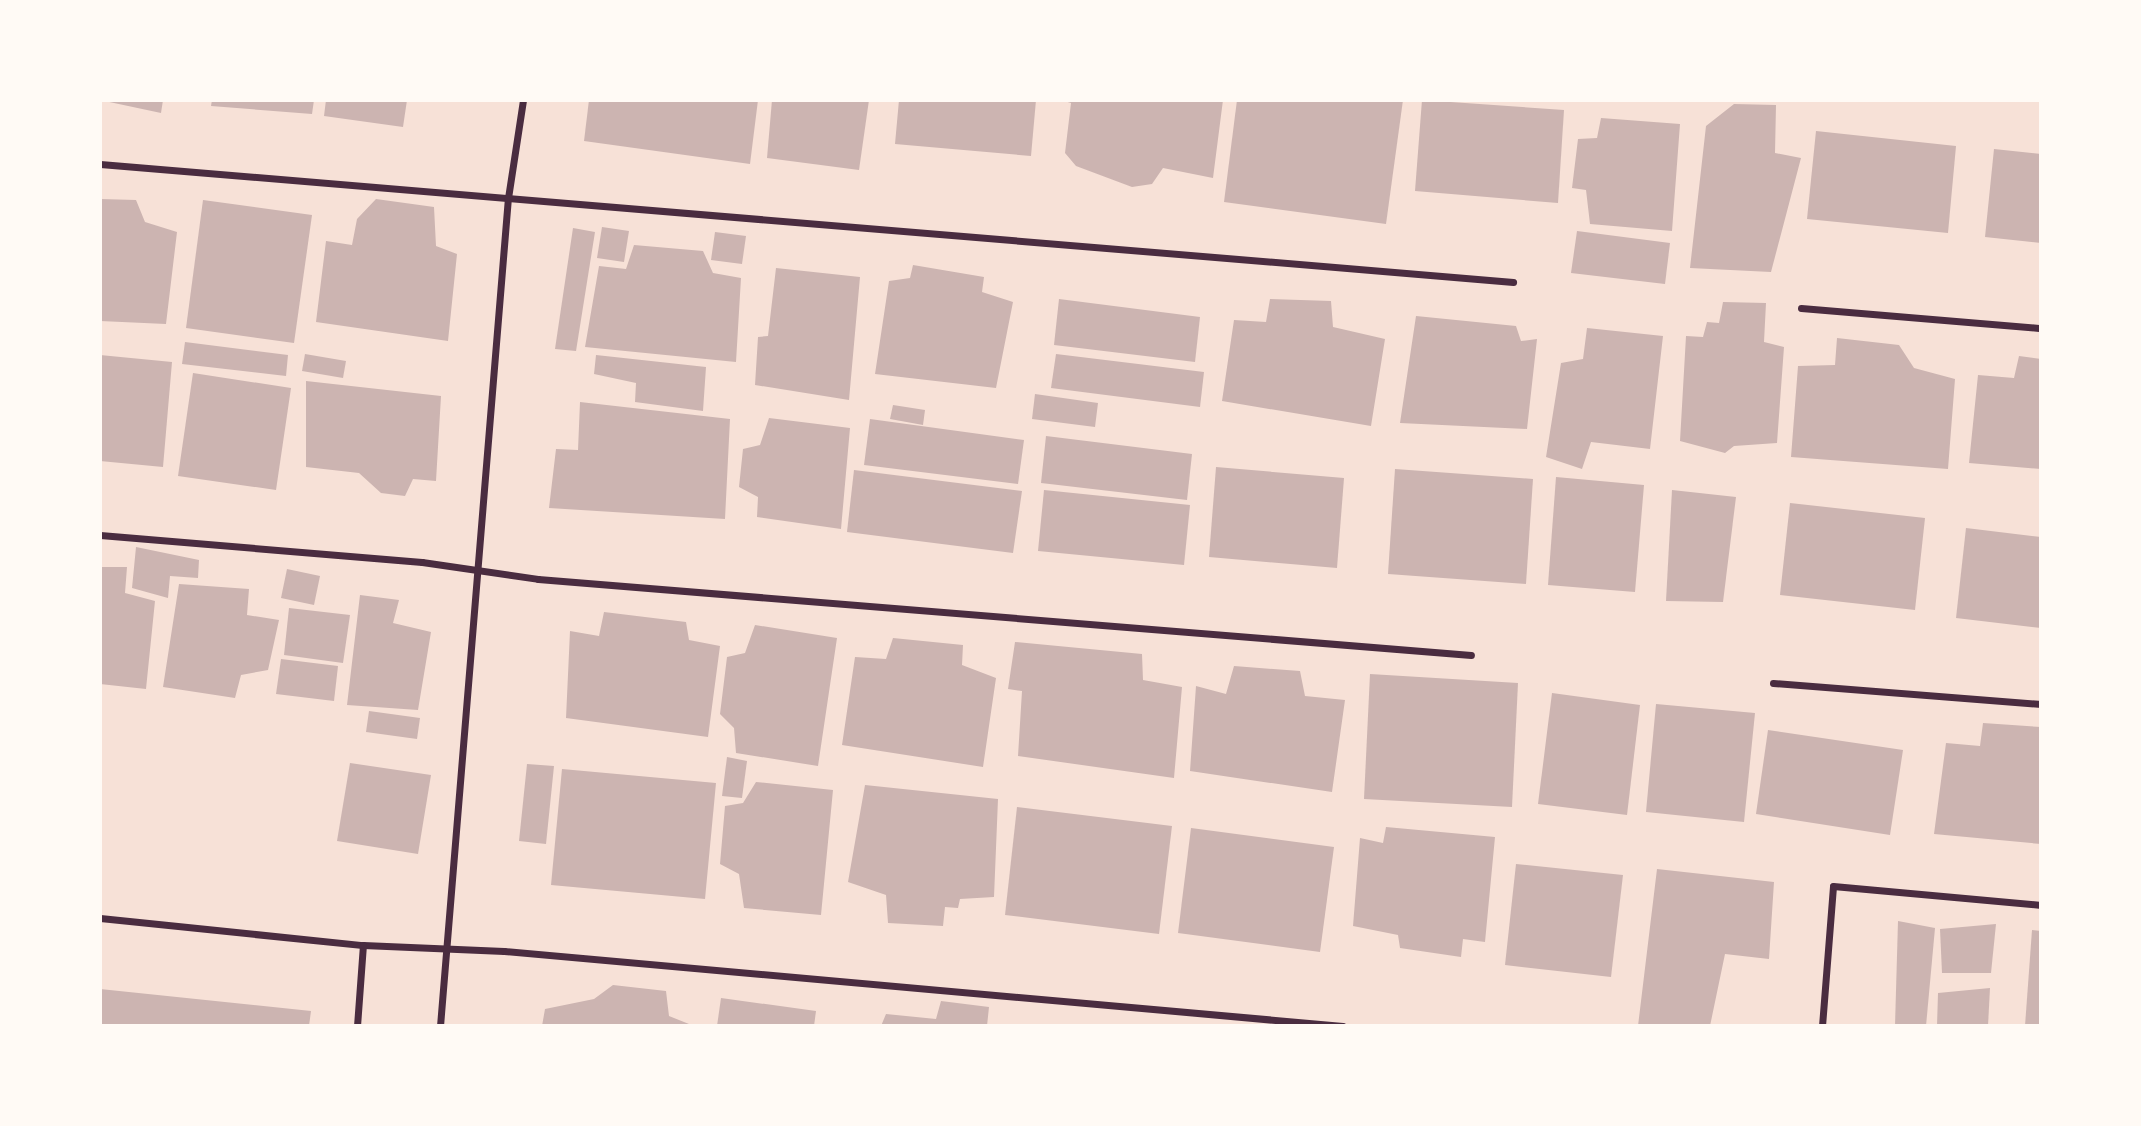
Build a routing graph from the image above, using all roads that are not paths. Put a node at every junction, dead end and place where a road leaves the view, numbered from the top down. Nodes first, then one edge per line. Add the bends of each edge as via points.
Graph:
1 (523, 100) edge
2 (100, 164) edge
3 (508, 198) junction
4 (1513, 282) dead end
5 (1801, 308) dead end
6 (2041, 328) edge
7 (100, 536) edge
8 (478, 570) junction
9 (1471, 655) dead end
10 (1773, 683) dead end
11 (2041, 704) edge
12 (2041, 905) edge
13 (100, 918) edge
14 (363, 945) junction
15 (449, 952) junction
16 (357, 1026) edge
17 (440, 1026) edge
18 (1343, 1026) edge
19 (1822, 1026) edge

1 - 3 street
2 - 3 street
3 - 4 street
3 - 8 street
5 - 6 street
7 - 8 street
8 - 9 street via 538,579
8 - 15 street
10 - 11 street
12 - 19 street via 1833,886
13 - 14 street
14 - 15 street
14 - 16 street
15 - 17 street
15 - 18 street via 504,951

